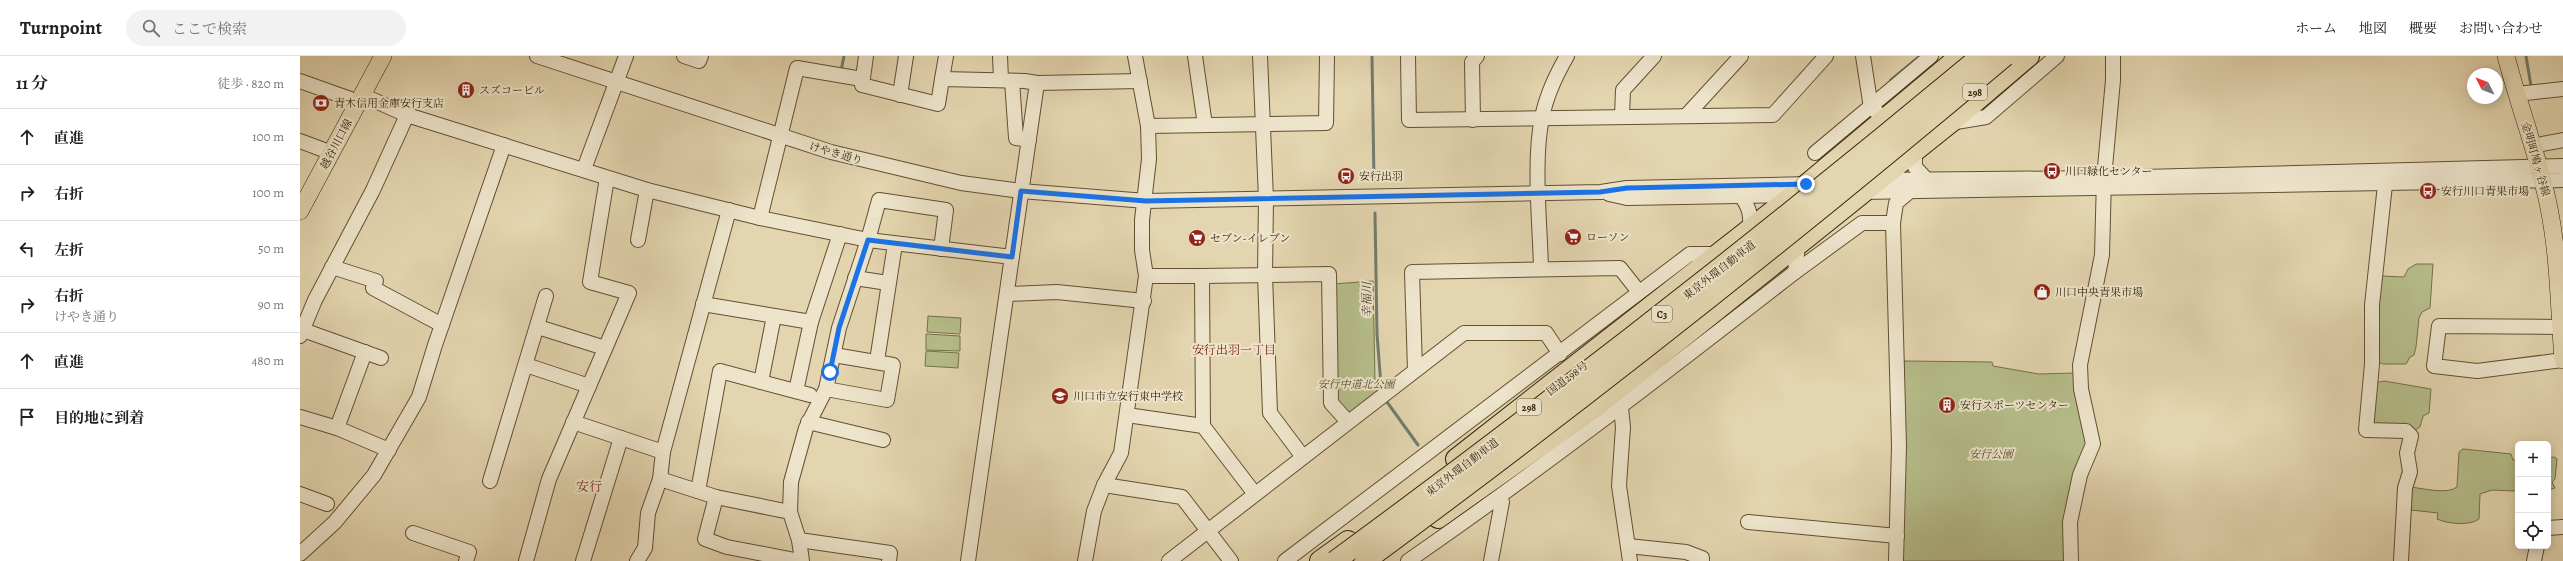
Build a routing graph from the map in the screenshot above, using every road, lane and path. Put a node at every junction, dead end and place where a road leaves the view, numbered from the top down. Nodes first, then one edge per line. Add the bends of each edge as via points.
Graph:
1 (383, 56) edge
2 (537, 56) edge
3 (626, 56) edge
4 (684, 56) edge
5 (700, 56) edge
6 (866, 56) edge
7 (906, 56) edge
8 (946, 56) edge
9 (1000, 56) edge
10 (1135, 56) edge
11 (1195, 56) edge
12 (1260, 56) edge
13 (1326, 56) edge
14 (1408, 56) edge
15 (1477, 56) edge
16 (1567, 56) edge
17 (1654, 56) edge
18 (1741, 56) edge
19 (1826, 56) edge
20 (1863, 56) edge
21 (1931, 56) edge
22 (1960, 56) edge
23 (1969, 56) edge
24 (1981, 56) edge
25 (2005, 56) edge
26 (2017, 56) edge
27 (2029, 56) edge
28 (2057, 56) edge
29 (2113, 56) edge
30 (2506, 56) edge
31 (862, 79) junction
32 (942, 79) junction
33 (1006, 80) junction
34 (300, 81) edge
35 (615, 81) junction
36 (1140, 82) junction
37 (1037, 83) junction
38 (2563, 89) edge
39 (2516, 94) junction
40 (900, 95) junction
41 (361, 99) junction
42 (1910, 105) dead end
43 (1879, 113) junction
44 (407, 115) junction
45 (1622, 116) junction
46 (1686, 116) junction
47 (1541, 118) junction
48 (1473, 120) junction
49 (1263, 124) junction
50 (1205, 125) junction
51 (1148, 126) junction
52 (1941, 126) junction
53 (779, 136) junction
54 (1029, 140) junction
55 (2563, 140) edge
56 (300, 141) edge
57 (504, 145) junction
58 (2532, 146) junction
59 (1918, 149) junction
60 (332, 153) junction
61 (1815, 153) dead end
62 (2563, 166) edge
63 (584, 169) junction
64 (2541, 173) junction
65 (607, 178) junction
66 (1927, 180) junction
67 (2563, 180) edge
68 (2104, 183) junction
69 (2385, 185) junction
70 (1872, 186) junction
71 (647, 190) junction
72 (1799, 190) junction
73 (1021, 191) junction
74 (1600, 192) junction
75 (1909, 192) junction
76 (1539, 194) junction
77 (1741, 196) junction
78 (1266, 199) junction
79 (1146, 201) junction
80 (729, 210) junction
81 (300, 211) edge
82 (760, 218) junction
83 (1894, 223) junction
84 (1750, 228) junction
85 (840, 234) junction
86 (638, 240) dead end
87 (868, 240) junction
88 (895, 244) junction
89 (1798, 245) junction
90 (941, 249) junction
91 (1725, 251) junction
92 (1012, 257) junction
93 (332, 267) junction
94 (1541, 268) junction
95 (1759, 270) dead end
96 (1795, 272) junction
97 (1265, 275) junction
98 (1146, 276) junction
99 (1202, 276) junction
100 (856, 278) junction
101 (888, 284) junction
102 (1639, 292) junction
103 (1008, 294) junction
104 (546, 296) dead end
105 (1144, 301) junction
106 (703, 304) junction
107 (774, 316) junction
108 (811, 322) junction
109 (442, 324) junction
110 (538, 327) junction
111 (2561, 330) edge
112 (301, 333) edge
113 (605, 348) junction
114 (365, 352) junction
115 (1560, 354) junction
116 (834, 355) junction
117 (381, 358) dead end
118 (2563, 360) edge
119 (877, 361) junction
120 (526, 365) junction
121 (1415, 370) junction
122 (761, 382) junction
123 (589, 386) junction
124 (826, 389) junction
125 (796, 391) junction
126 (810, 395) dead end
127 (1621, 408) junction
128 (1127, 415) junction
129 (300, 417) edge
130 (573, 422) junction
131 (808, 422) junction
132 (1348, 422) junction
133 (1202, 426) junction
134 (337, 428) junction
135 (621, 438) junction
136 (882, 440) dead end
137 (389, 450) junction
138 (663, 452) junction
139 (1303, 457) junction
140 (660, 479) junction
141 (490, 481) dead end
142 (1104, 485) junction
143 (698, 491) junction
144 (300, 494) edge
145 (1255, 494) junction
146 (716, 497) junction
147 (1499, 498) junction
148 (327, 504) dead end
149 (790, 512) junction
150 (1438, 518) junction
151 (1748, 522) dead end
152 (2563, 527) edge
153 (2551, 528) edge
154 (1208, 531) junction
155 (413, 533) dead end
156 (1897, 536) junction
157 (799, 540) junction
158 (1628, 546) junction
159 (2536, 549) edge
160 (300, 554) edge
161 (746, 556) edge
162 (785, 560) edge
163 (466, 561) edge
164 (526, 561) edge
165 (583, 561) edge
166 (637, 561) edge
167 (801, 561) edge
168 (889, 561) edge
169 (968, 561) edge
170 (1085, 561) edge
171 (1169, 561) edge
172 (1231, 561) edge
173 (1285, 561) edge
174 (1320, 561) edge
175 (1335, 561) edge
176 (1364, 561) edge
177 (1380, 561) edge
178 (1408, 561) edge
179 (1491, 561) edge
180 (1630, 561) edge
181 (1702, 561) edge
182 (1896, 561) edge
183 (2071, 561) edge
184 (2401, 561) edge
185 (2534, 561) edge

1 - 41 main road, 越谷川口線
2 - 35 street, けやき通り
3 - 35 street
4 - 5 street via 699,61
6 - 31 street
7 - 40 street
8 - 32 street
9 - 33 street
10 - 36 street
11 - 50 street
12 - 49 street
13 - 49 street via 1326,123
14 - 48 street via 1409,120
15 - 48 street via 1472,62
16 - 47 street via 1556,75
17 - 45 street via 1623,90
18 - 46 street
19 - 46 street via 1773,115
20 - 43 street
21 - 43 street
22 - 43 highway, 国道298号
23 - 42 highway
24 - 175 highway, 東京外環自動車道 / C3, bridge via 1740,254 1562,392
25 - 176 highway, 東京外環自動車道 / C3, bridge via 1716,294 1588,394
26 - 52 highway, 298
27 - 52 highway
28 - 52 street via 1986,117
29 - 68 street
30 - 39 main road, 金明町鳩ヶ谷線
31 - 40 street via 862,85
31 - 53 street via 797,68
32 - 33 street
32 - 40 street via 938,104
33 - 37 street
33 - 54 street via 1016,138
34 - 41 street
35 - 53 street, けやき通り
35 - 63 street
36 - 37 street
36 - 51 street
37 - 54 street
38 - 39 street
39 - 58 main road, 金明町鳩ヶ谷線
41 - 44 street
41 - 60 main road, 越谷川口線
43 - 61 street
43 - 72 highway, 国道298号
44 - 57 street
44 - 93 street via 373,190
45 - 46 street
45 - 47 street
47 - 48 street
47 - 76 street
49 - 50 street
49 - 78 street
50 - 51 street
51 - 79 street
52 - 59 highway
53 - 73 street, けやき通り via 831,152 961,183
53 - 82 street
54 - 73 street
55 - 58 street
56 - 60 street
57 - 63 street
57 - 109 street
58 - 64 main road, 金明町鳩ヶ谷線
59 - 66 street via 1914,156 1915,167
59 - 70 highway
60 - 81 main road, 越谷川口線
62 - 64 street
63 - 65 street
64 - 67 street
64 - 68 street
64 - 69 street
64 - 111 main road, 金明町鳩ヶ谷線 via 2554,238
65 - 71 street
65 - 113 street via 590,282 629,293
66 - 68 street
66 - 70 street
68 - 69 street
68 - 75 street
68 - 183 street via 2102,255 2080,365 2081,389 2093,444 2080,475 2070,522
69 - 184 street via 2372,306 2372,364 2366,430 2406,431 2411,436 2407,453 2410,472 2405,488
70 - 72 street
70 - 75 street
70 - 89 highway
71 - 80 street
71 - 86 street
72 - 74 street via 1627,188
72 - 77 street
72 - 84 highway, 国道298号
73 - 79 street, けやき通り
73 - 92 street
74 - 76 street, けやき通り
74 - 77 street via 1627,198
75 - 83 street via 1896,203
76 - 78 street, けやき通り
76 - 94 street
77 - 84 street via 1751,215
78 - 79 street, けやき通り
78 - 97 street
79 - 98 street via 1142,220 1142,250
80 - 82 street
80 - 106 street
82 - 85 street
83 - 96 street via 1862,223
83 - 156 street via 1899,446
84 - 91 highway, 国道298号
85 - 87 street
85 - 108 street
87 - 88 street
87 - 90 street via 879,200 946,210
87 - 100 street
88 - 90 street
88 - 101 street
89 - 96 street
89 - 150 highway via 1598,405
90 - 92 street
91 - 102 street via 1690,254
91 - 174 highway, 国道298号 / 298 via 1585,365
92 - 103 street
93 - 109 street via 376,281 373,288
93 - 112 street
94 - 102 street via 1620,268
94 - 121 street via 1412,272
95 - 150 highway via 1603,394
96 - 127 street
97 - 99 street
97 - 132 street via 1329,274 1331,403
97 - 139 street via 1270,413
98 - 99 street
98 - 105 street
99 - 133 street
100 - 101 street
100 - 116 street via 839,328
101 - 119 street
102 - 115 street
103 - 105 street via 1057,292
103 - 169 street
104 - 110 street
105 - 128 street
106 - 107 street
106 - 138 street
107 - 108 street
107 - 122 street
108 - 125 street
109 - 137 street via 419,397
110 - 113 street
110 - 120 street
111 - 118 main road, 金明町鳩ヶ谷線
111 - 118 street via 2439,326 2434,366 2476,371
112 - 114 street
113 - 123 street
114 - 117 street
114 - 134 street
115 - 121 street via 1546,333 1464,333
115 - 173 street
116 - 119 street
116 - 124 street
119 - 124 street via 893,365 887,400
120 - 123 street
120 - 141 street
121 - 132 street
122 - 125 street
122 - 143 street via 720,371
123 - 130 street
124 - 131 street
125 - 126 street
127 - 147 street
127 - 158 street via 1623,427 1619,486
128 - 133 street
128 - 142 street via 1121,453
129 - 134 street
130 - 135 street
130 - 164 street via 549,479
131 - 136 street
131 - 149 street via 791,482
132 - 139 street
133 - 145 street
134 - 137 street
135 - 138 street
135 - 165 street
137 - 160 street via 374,475 335,522
138 - 140 street
139 - 145 street
140 - 143 street
140 - 166 street via 648,513 645,548
142 - 154 street via 1182,497
142 - 170 street via 1093,517
143 - 146 street
144 - 148 street
145 - 154 street
146 - 149 street
146 - 161 street via 705,538
147 - 178 street
147 - 179 street via 1502,502
149 - 157 street
150 - 177 highway
151 - 156 street
152 - 153 street
154 - 171 street
154 - 172 street
155 - 163 street via 469,552
156 - 182 street
157 - 167 street
157 - 168 street via 890,553
158 - 180 street
158 - 181 street via 1686,552 1702,558
159 - 185 street
161 - 162 street
162 - 167 street

